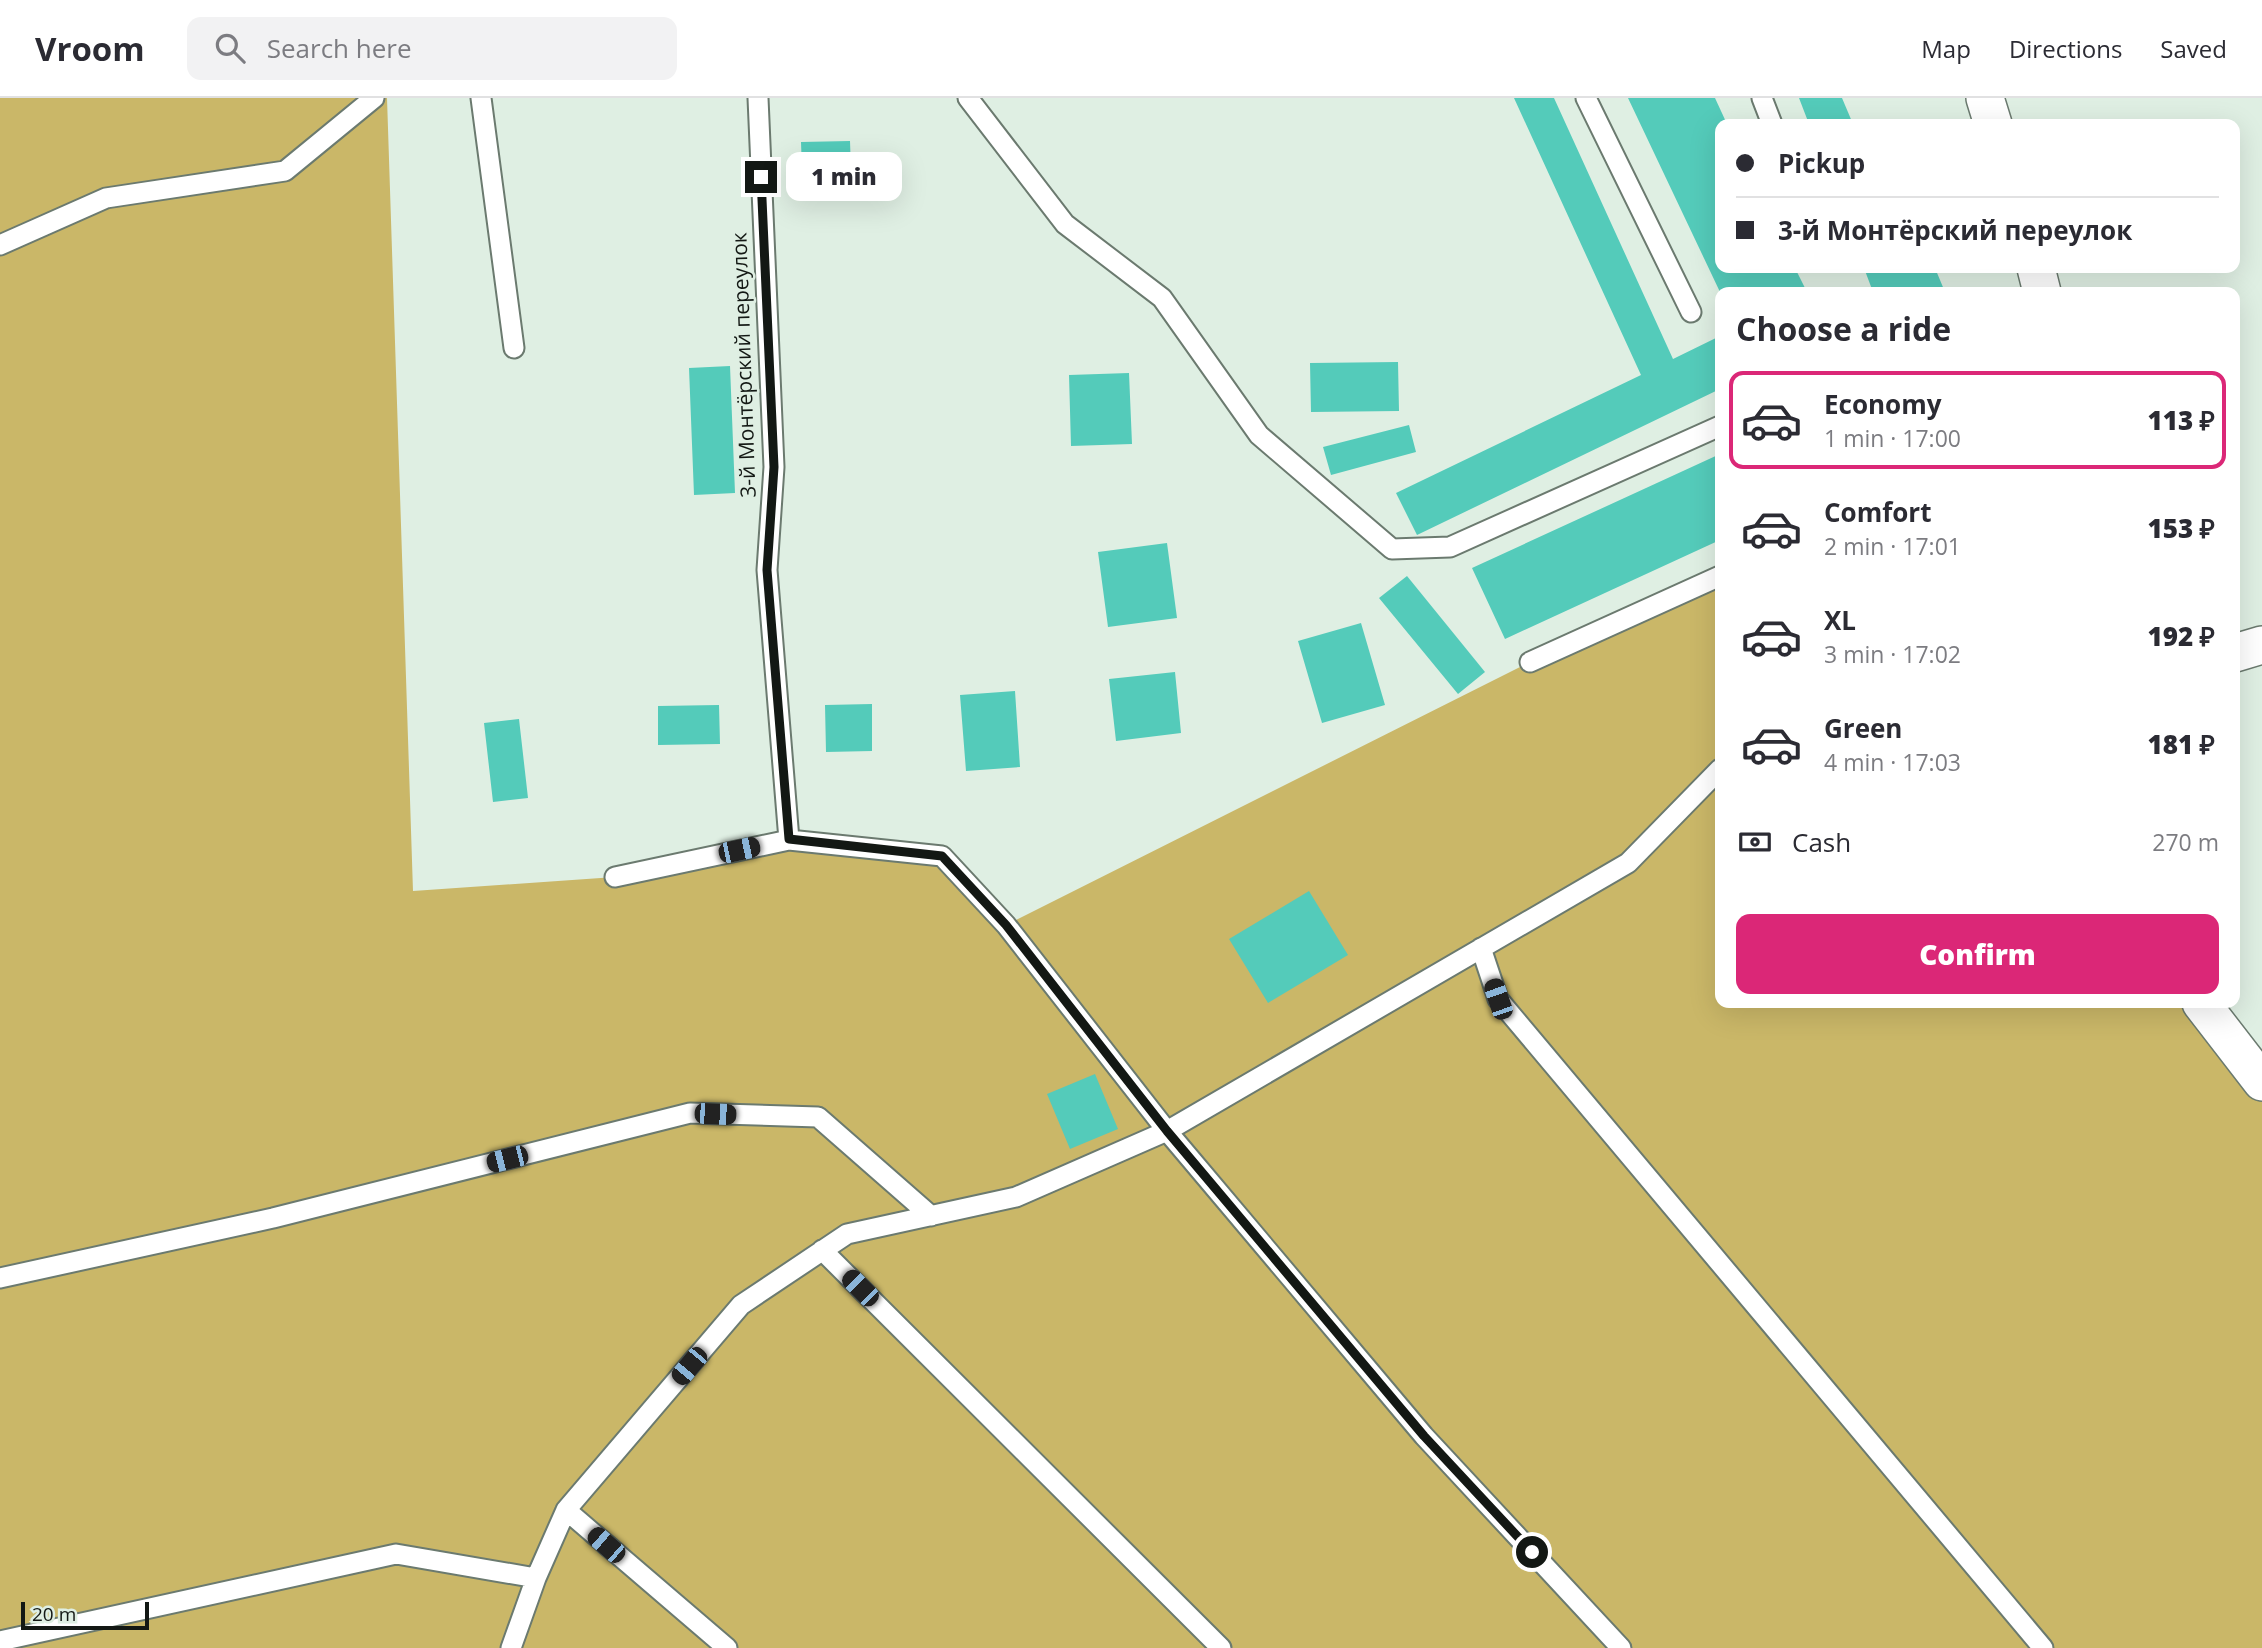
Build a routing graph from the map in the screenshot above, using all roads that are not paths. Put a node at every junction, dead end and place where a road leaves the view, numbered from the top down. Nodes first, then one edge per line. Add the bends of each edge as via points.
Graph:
1 (374, 98) edge
2 (481, 98) edge
3 (758, 98) edge
4 (968, 98) edge
5 (1587, 98) edge
6 (1762, 98) edge
7 (1985, 98) edge
8 (1770, 119) edge
9 (1991, 119) edge
10 (0, 245) edge
11 (1690, 312) dead end
12 (514, 348) dead end
13 (1715, 428) edge
14 (1715, 578) edge
15 (2262, 645) edge
16 (2240, 652) edge
17 (1530, 662) dead end
18 (1715, 774) edge
19 (789, 839) junction
20 (615, 877) dead end
21 (1481, 948) junction
22 (2205, 1008) edge
23 (2262, 1082) edge
24 (1167, 1131) junction
25 (931, 1216) junction
26 (822, 1250) junction
27 (0, 1278) edge
28 (566, 1510) junction
29 (536, 1578) junction
30 (0, 1641) edge
31 (511, 1648) edge
32 (727, 1648) edge
33 (1221, 1648) edge
34 (1621, 1648) edge
35 (2043, 1648) edge

1 - 10 lane via 285,171 106,198
2 - 12 lane
3 - 19 lane, 3-й Монтёрский переулок via 774,467 767,570
4 - 13 lane via 1065,224 1162,298 1259,435 1392,549 1450,547
5 - 11 lane
6 - 8 lane
7 - 9 street
14 - 17 lane
15 - 16 street
18 - 21 lane via 1628,863
19 - 20 lane
19 - 24 lane via 942,856 1006,925
21 - 24 lane
21 - 35 lane via 1498,999
22 - 23 street
24 - 25 lane via 1016,1197
24 - 34 lane via 1424,1436
25 - 26 lane via 847,1234
25 - 27 lane via 818,1117 690,1113 273,1218
26 - 28 lane via 741,1305
26 - 33 lane
28 - 29 lane
28 - 32 lane
29 - 30 lane via 396,1554
29 - 31 lane

